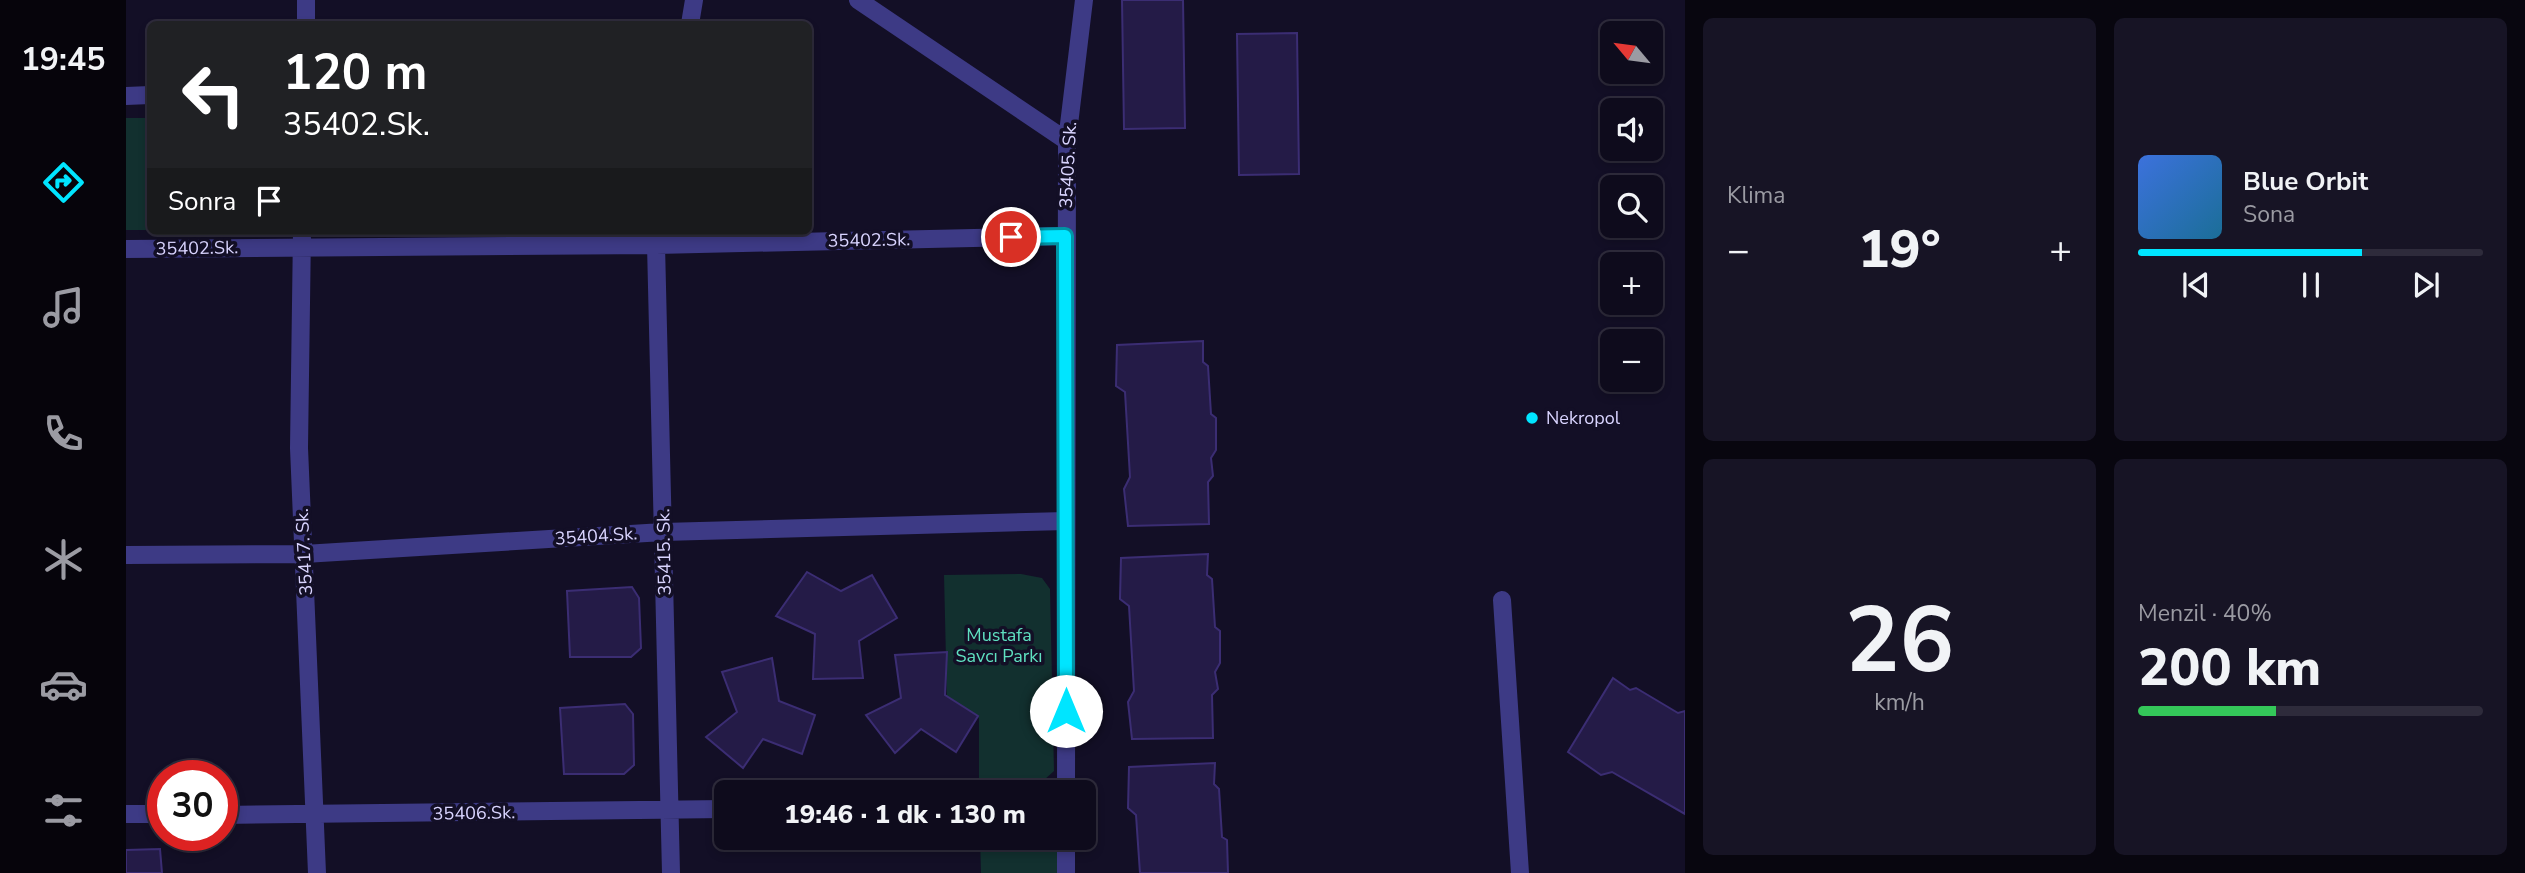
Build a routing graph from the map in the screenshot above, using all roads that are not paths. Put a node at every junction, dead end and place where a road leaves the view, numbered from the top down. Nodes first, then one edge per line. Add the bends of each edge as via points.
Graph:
1 (306, 0) edge
2 (694, 0) edge
3 (858, 0) edge
4 (1084, 0) edge
5 (306, 21) edge
6 (690, 21) edge
7 (147, 95) edge
8 (126, 96) edge
9 (1067, 141) junction
10 (1065, 236) junction
11 (657, 238) edge
12 (302, 239) edge
13 (126, 250) edge
14 (1066, 521) junction
15 (663, 532) junction
16 (304, 554) junction
17 (126, 555) edge
18 (1502, 600) dead end
19 (1066, 780) edge
20 (714, 808) edge
21 (670, 809) junction
22 (126, 814) edge
23 (147, 814) edge
24 (238, 815) edge
25 (316, 815) junction
26 (1066, 850) edge
27 (317, 873) edge
28 (671, 873) edge
29 (1066, 873) edge
30 (1520, 873) edge

1 - 5 street
2 - 6 street
3 - 9 street
4 - 9 street, 35405. Sk.
7 - 8 street
9 - 10 street, 35405. Sk.
10 - 11 street, 35402.Sk.
10 - 14 street, 35405. Sk.
11 - 12 street, 35402.Sk.
11 - 15 street, 35415. Sk.
12 - 13 street, 35402.Sk.
12 - 16 street, 35417. Sk. via 299,448
14 - 15 street, 35404.Sk.
14 - 19 street, 35405. Sk.
15 - 16 street, 35404.Sk.
15 - 21 street, 35415. Sk.
16 - 17 street, 35404.Sk.
16 - 25 street, 35417. Sk.
18 - 30 street
20 - 21 street, 35406.Sk.
21 - 25 street, 35406.Sk.
21 - 28 street, 35415. Sk.
22 - 23 street
24 - 25 street, 35406.Sk.
25 - 27 street, 35417. Sk.
26 - 29 street

